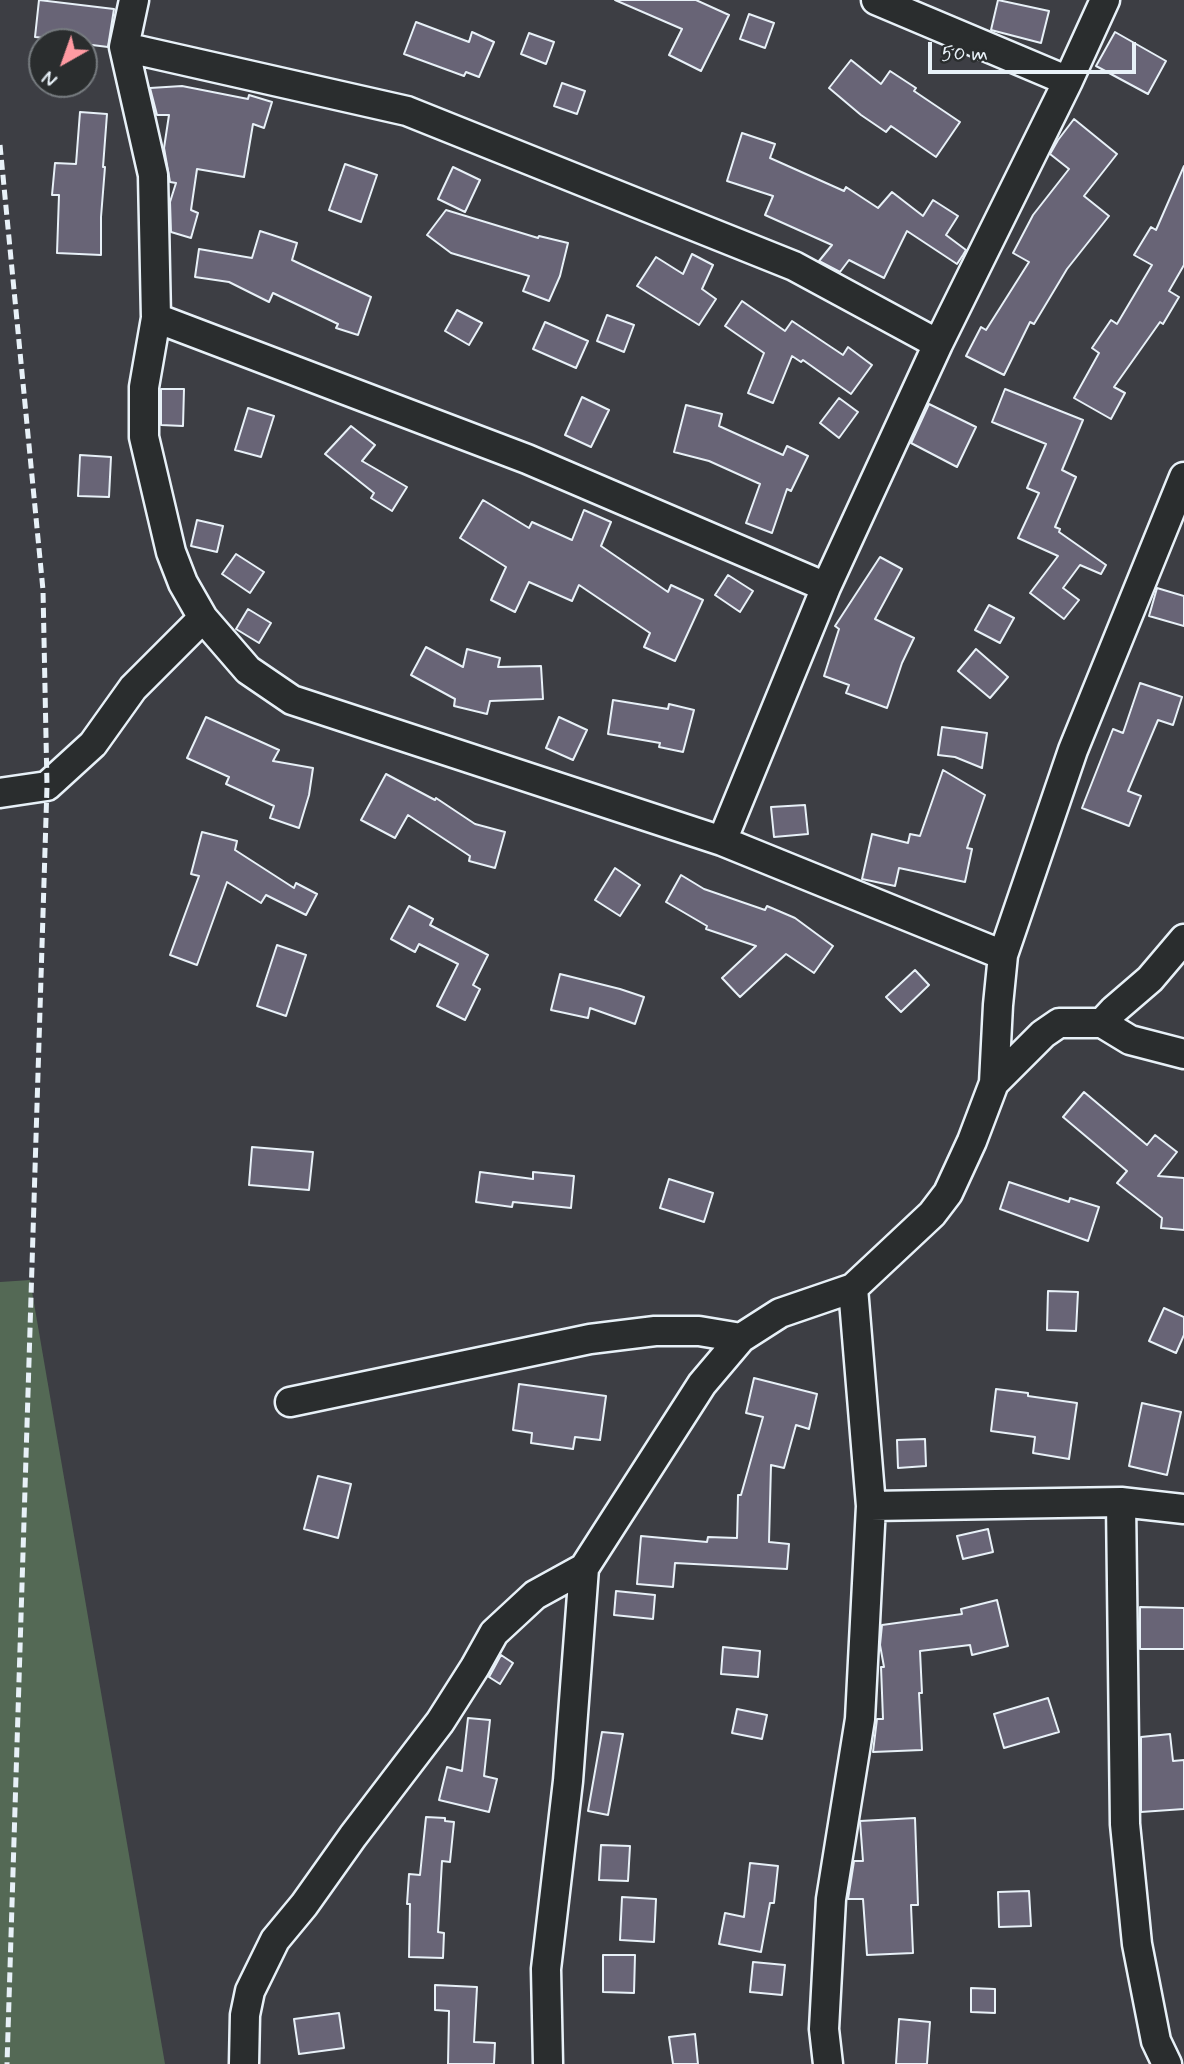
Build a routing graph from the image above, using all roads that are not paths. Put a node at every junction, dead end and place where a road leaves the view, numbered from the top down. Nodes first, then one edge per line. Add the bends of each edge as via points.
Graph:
1 (134, 0) edge
2 (876, 0) edge
3 (1105, 0) edge
4 (124, 47) junction
5 (1068, 81) junction
6 (156, 318) junction
7 (938, 344) junction
8 (1184, 477) edge
9 (826, 587) junction
10 (203, 618) junction
11 (0, 793) edge
12 (722, 841) junction
13 (1184, 939) edge
14 (1003, 955) junction
15 (1102, 1023) junction
16 (1184, 1054) edge
17 (994, 1083) junction
18 (853, 1288) junction
19 (741, 1338) junction
20 (290, 1402) dead end
21 (1121, 1502) junction
22 (871, 1506) junction
23 (1184, 1509) edge
24 (584, 1568) junction
25 (244, 2064) edge
26 (548, 2064) edge
27 (828, 2064) edge
28 (1167, 2064) edge

1 - 4 street
2 - 5 street
3 - 5 street
4 - 6 street via 153,175
4 - 7 street via 407,111 794,266
5 - 7 street
6 - 9 street via 527,459
6 - 10 street via 144,387 144,437 171,552
7 - 9 street
8 - 14 street via 1073,750
9 - 12 street
10 - 11 street via 133,688 93,744 47,786
10 - 12 street via 248,670 292,700
12 - 14 street
13 - 15 street via 1150,979
14 - 17 street
15 - 16 street via 1130,1040
15 - 17 street via 1059,1023
17 - 18 street via 948,1193 932,1214
18 - 19 street via 780,1313
18 - 22 street
19 - 20 street via 699,1331 655,1331 590,1339
19 - 24 street via 702,1384
21 - 22 street
21 - 23 street
21 - 28 street via 1125,1824 1138,1944 1156,2041
22 - 27 street via 860,1719 831,1899 824,2029
24 - 25 street via 535,1595 494,1633 440,1722 275,1940 250,1991 244,2015
24 - 26 street via 568,1781 546,1969

